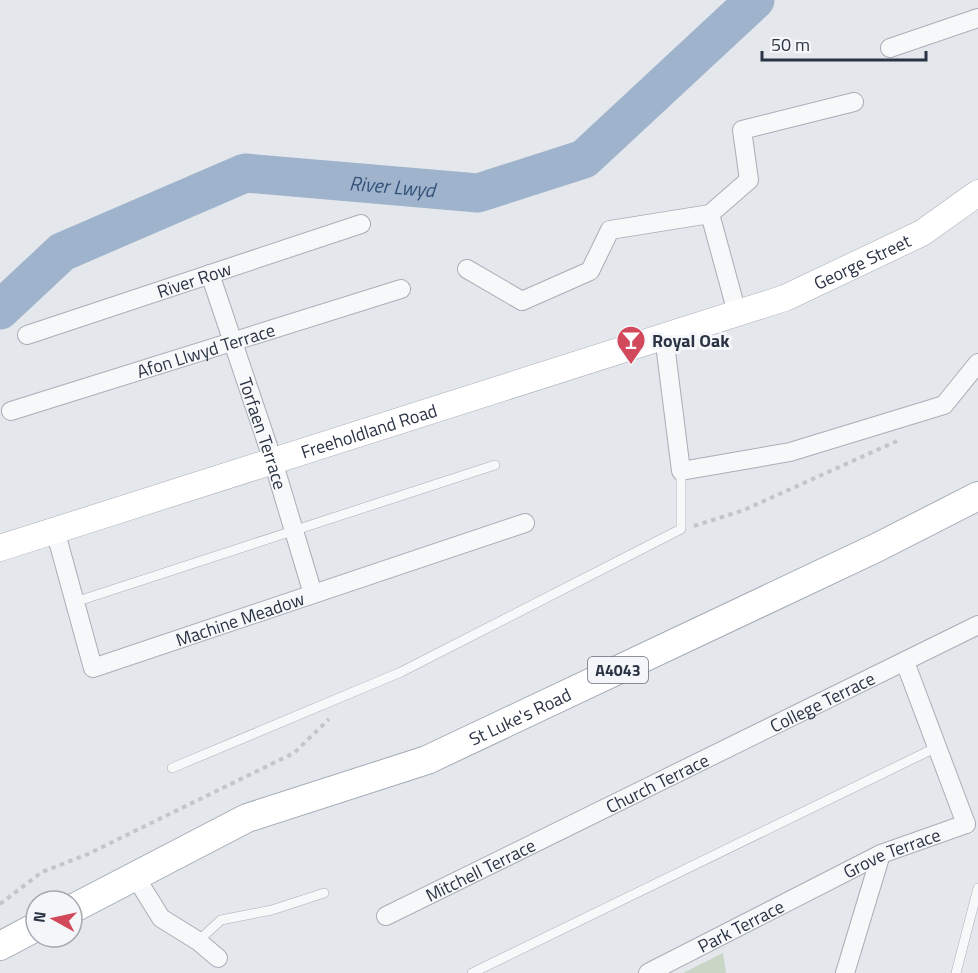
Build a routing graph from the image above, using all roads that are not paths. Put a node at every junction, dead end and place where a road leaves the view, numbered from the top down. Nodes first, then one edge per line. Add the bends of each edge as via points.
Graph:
1 (978, 18) edge
2 (891, 48) dead end
3 (854, 102) dead end
4 (978, 193) edge
5 (710, 214) junction
6 (361, 224) dead end
7 (468, 269) dead end
8 (210, 274) junction
9 (401, 289) dead end
10 (737, 313) junction
11 (27, 334) dead end
12 (664, 336) junction
13 (234, 343) junction
14 (978, 363) edge
15 (11, 411) dead end
16 (273, 460) junction
17 (495, 465) dead end
18 (681, 471) junction
19 (978, 496) edge
20 (525, 523) dead end
21 (56, 530) junction
22 (294, 531) junction
23 (1, 548) edge
24 (313, 594) junction
25 (75, 602) junction
26 (978, 625) edge
27 (905, 662) junction
28 (739, 743) joint
29 (937, 747) junction
30 (172, 768) dead end
31 (574, 824) joint
32 (972, 827) edge
33 (881, 854) junction
34 (135, 876) junction
35 (817, 886) joint
36 (978, 888) edge
37 (324, 893) dead end
38 (84, 903) edge
39 (386, 916) dead end
40 (24, 933) edge
41 (198, 941) junction
42 (0, 946) edge
43 (218, 957) dead end
44 (656, 969) edge
45 (472, 973) edge
46 (845, 973) edge
47 (956, 973) edge

1 - 2 street
3 - 5 street via 742,130 749,180
4 - 10 main road, George Street via 922,233 785,298
5 - 7 street via 610,230 590,271 522,301
5 - 10 street
6 - 8 street, River Row
8 - 11 street, River Row
8 - 13 street, Torfaen Terrace
9 - 13 street, Afon Llwyd Terrace
10 - 12 main road, Freeholdland Road
12 - 16 main road, Freeholdland Road
12 - 18 street
13 - 15 street, Afon Llwyd Terrace
13 - 16 street, Torfaen Terrace
14 - 18 street via 944,405 790,452
16 - 21 main road, Freeholdland Road
16 - 22 street, Torfaen Terrace
17 - 22 lane
18 - 30 lane via 682,526 401,672
19 - 34 main road, St Luke's Road / A4043 via 427,760 247,818
20 - 24 street, Machine Meadow
21 - 23 main road, Freeholdland Road
21 - 25 street, Machine Meadow
22 - 24 street, Torfaen Terrace
22 - 25 lane
24 - 25 street, Machine Meadow via 93,668
26 - 27 street, College Terrace
27 - 28 street, College Terrace
27 - 29 street
28 - 31 street, Church Terrace
29 - 32 street
29 - 45 lane
31 - 39 street, Mitchell Terrace
32 - 33 street, Grove Terrace
33 - 35 street, Grove Terrace
33 - 46 street
34 - 38 main road, A4043
34 - 41 street via 161,918
35 - 44 street, Park Terrace
36 - 47 lane
37 - 41 lane via 272,910 221,920
40 - 42 main road
41 - 43 street

